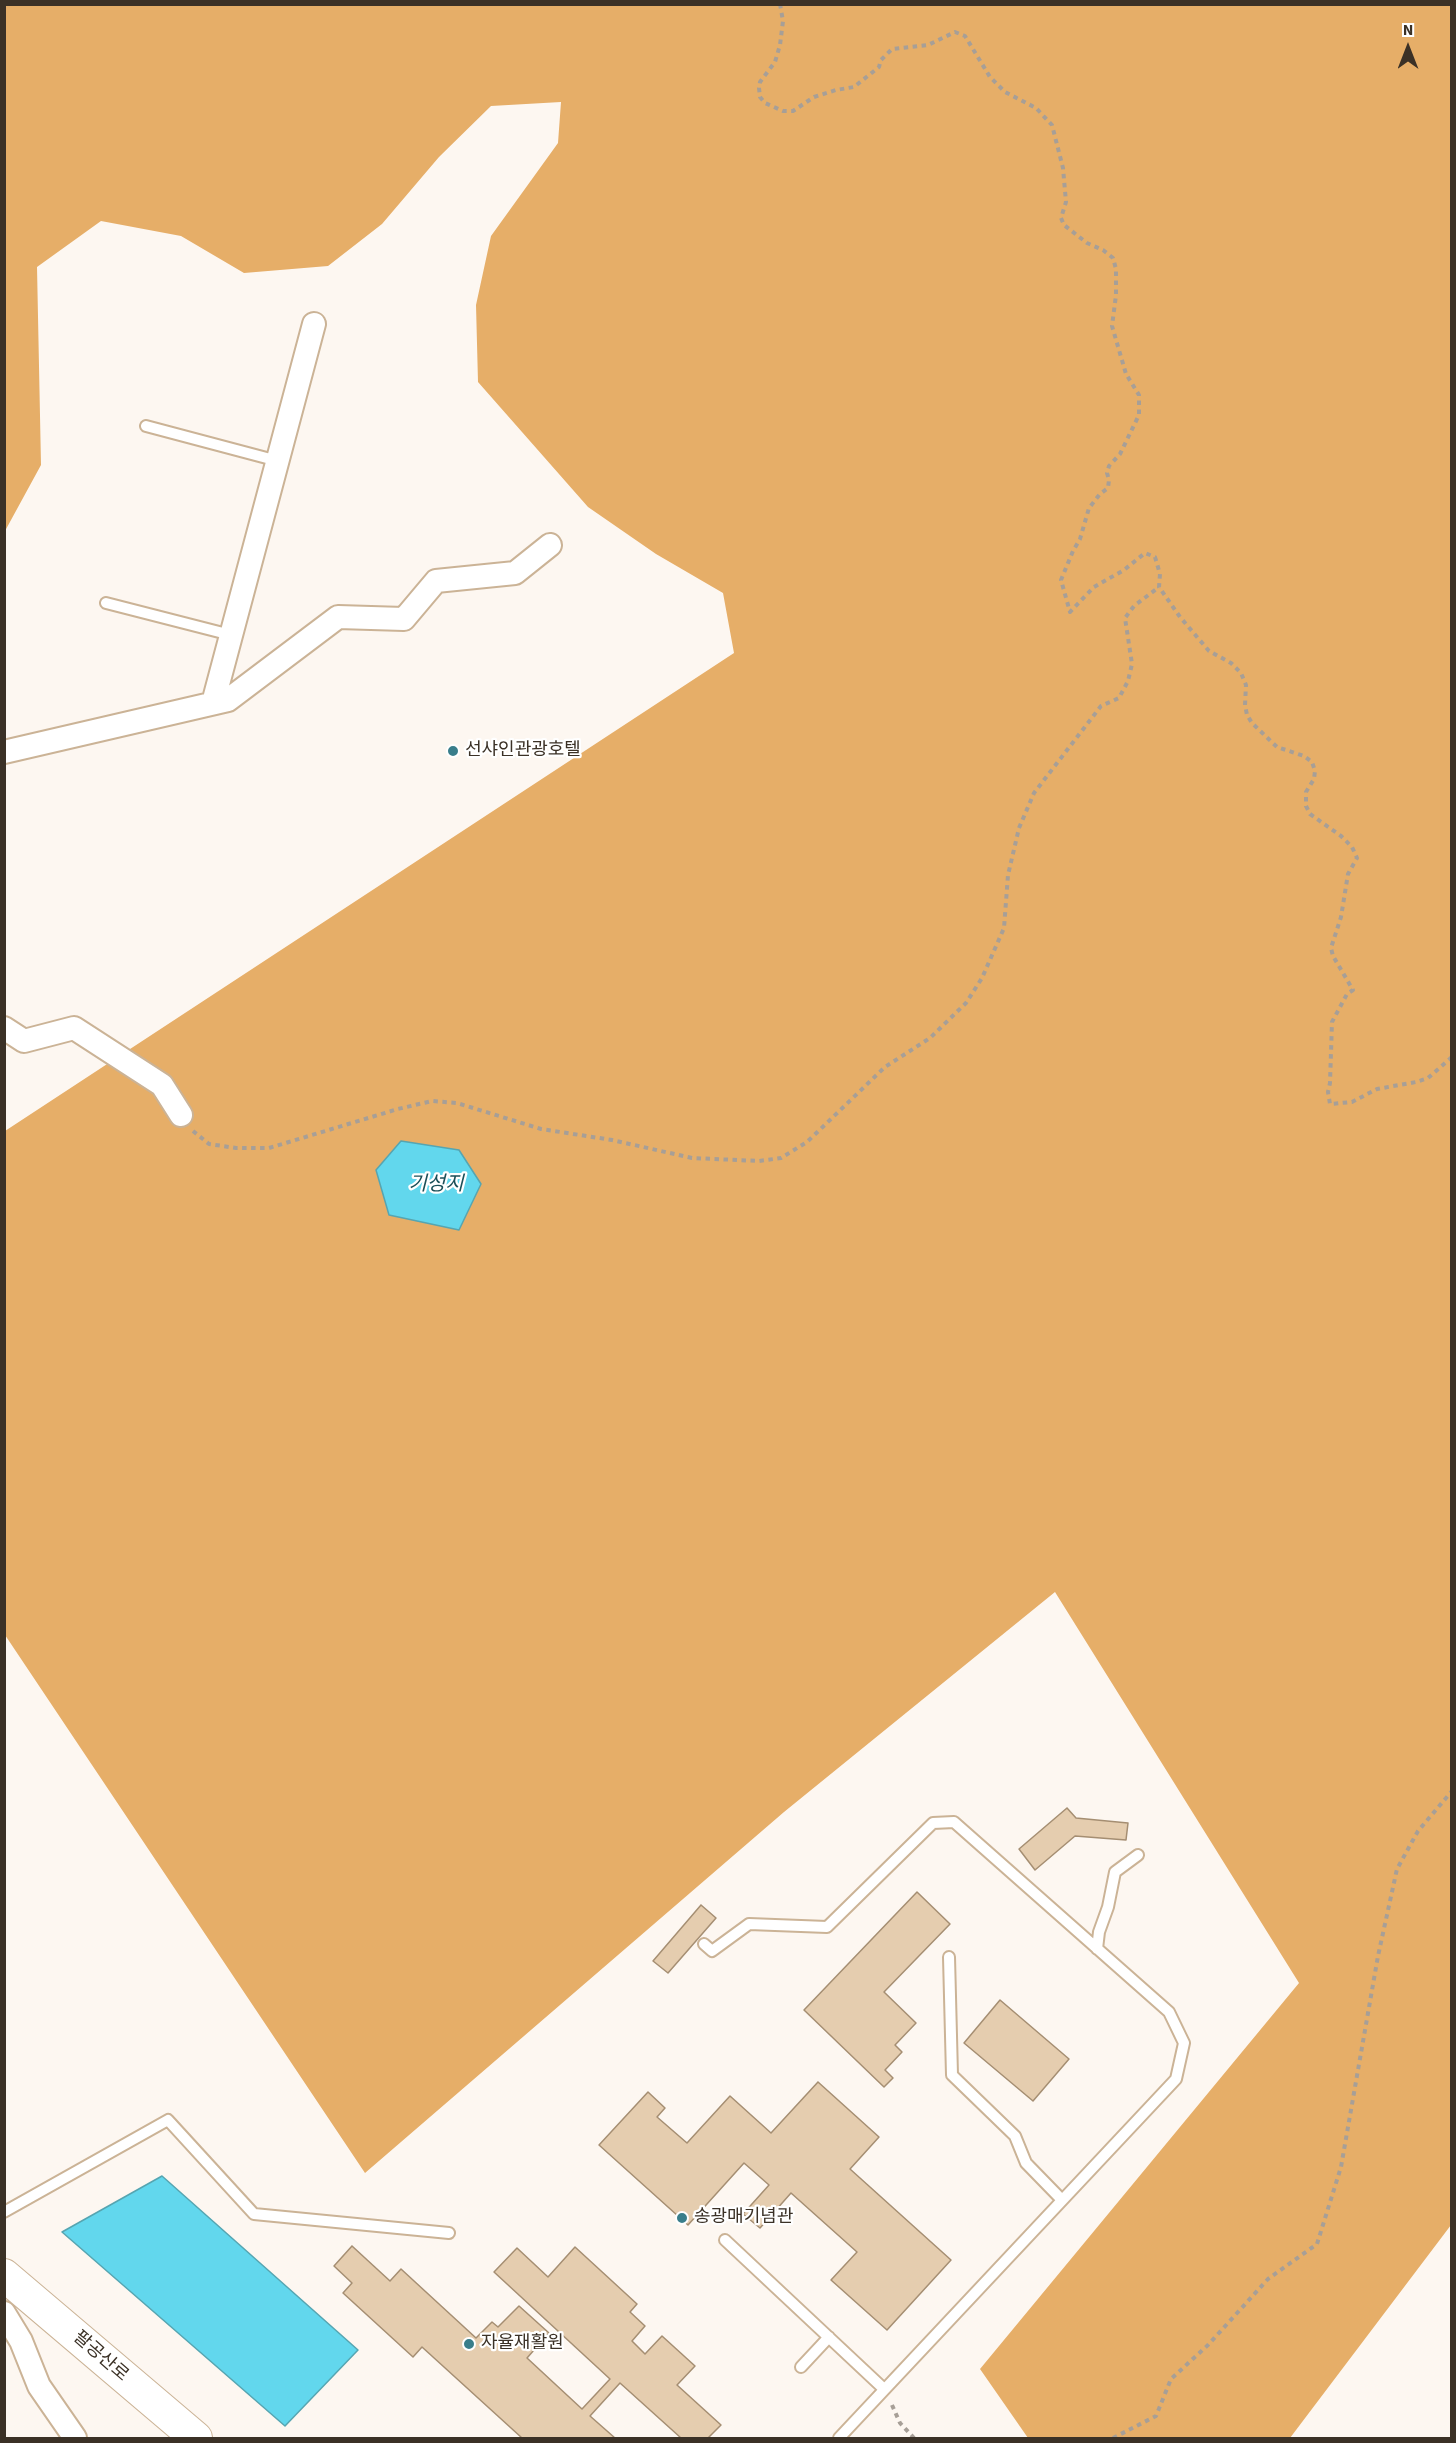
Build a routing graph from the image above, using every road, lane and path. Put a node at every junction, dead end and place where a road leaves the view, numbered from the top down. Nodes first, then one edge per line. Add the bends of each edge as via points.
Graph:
1 (780, 4) edge
2 (314, 324) dead end
3 (146, 426) dead end
4 (278, 461) junction
5 (550, 545) dead end
6 (1159, 587) junction
7 (106, 603) dead end
8 (231, 635) junction
9 (213, 704) junction
10 (4, 752) edge
11 (4, 1028) edge
12 (1452, 1057) edge
13 (181, 1115) joint
14 (1452, 1791) edge
15 (1138, 1855) dead end
16 (704, 1944) dead end
17 (1097, 1949) junction
18 (949, 1957) dead end
19 (1062, 2200) junction
20 (4, 2212) edge
21 (449, 2233) dead end
22 (725, 2240) dead end
23 (4, 2275) edge
24 (4, 2313) edge
25 (829, 2337) junction
26 (801, 2367) dead end
27 (884, 2388) junction
28 (75, 2439) edge
29 (196, 2439) edge
30 (839, 2439) edge
31 (914, 2439) edge
32 (1113, 2439) edge

1 - 6 path via 780,45 759,88 765,103 793,111 814,97 854,87 879,67 892,49 928,45 955,32 965,36 990,77 1005,92 1036,108 1052,125 1063,168 1066,202 1061,218 1087,243 1113,258 1116,295 1112,326 1126,374 1139,395 1139,415 1120,454 1109,466 1108,488 1089,508 1061,584 1070,612 1094,587 1145,553 1155,557
2 - 4 street
3 - 4 lane
4 - 8 street
5 - 9 street via 515,573 436,581 404,619 338,617 228,700
6 - 12 path via 1209,651 1241,673 1246,686 1247,715 1252,723 1277,747 1312,762 1314,779 1306,792 1306,806 1310,814 1352,847 1358,858 1348,874 1331,948 1353,990 1332,1022 1330,1104 1352,1102 1377,1089 1428,1078
6 - 13 path via 1125,618 1131,664 1119,698 1101,706 1030,802 1019,828 1008,875 1004,928 966,1003 930,1038 885,1067 807,1142 781,1158 692,1158 541,1129 457,1103 432,1101 269,1148 209,1144 187,1126
7 - 8 lane
8 - 9 street
9 - 10 street
11 - 13 street via 24,1041 75,1028 162,1085
14 - 32 path via 1419,1832 1397,1869 1341,2167 1317,2244 1268,2279 1171,2379 1156,2416
15 - 17 lane via 1115,1872
16 - 17 lane via 712,1951 749,1923 827,1927 933,1823 954,1822
17 - 19 lane via 1169,2012 1184,2043 1176,2079
18 - 19 lane via 952,2074 1015,2136 1026,2163
19 - 27 lane
20 - 21 lane via 168,2120 254,2214
22 - 25 lane
23 - 29 main road, 팔공산로
24 - 28 street via 21,2341 39,2386
25 - 26 lane
25 - 27 lane
27 - 30 lane
27 - 31 path via 900,2423

